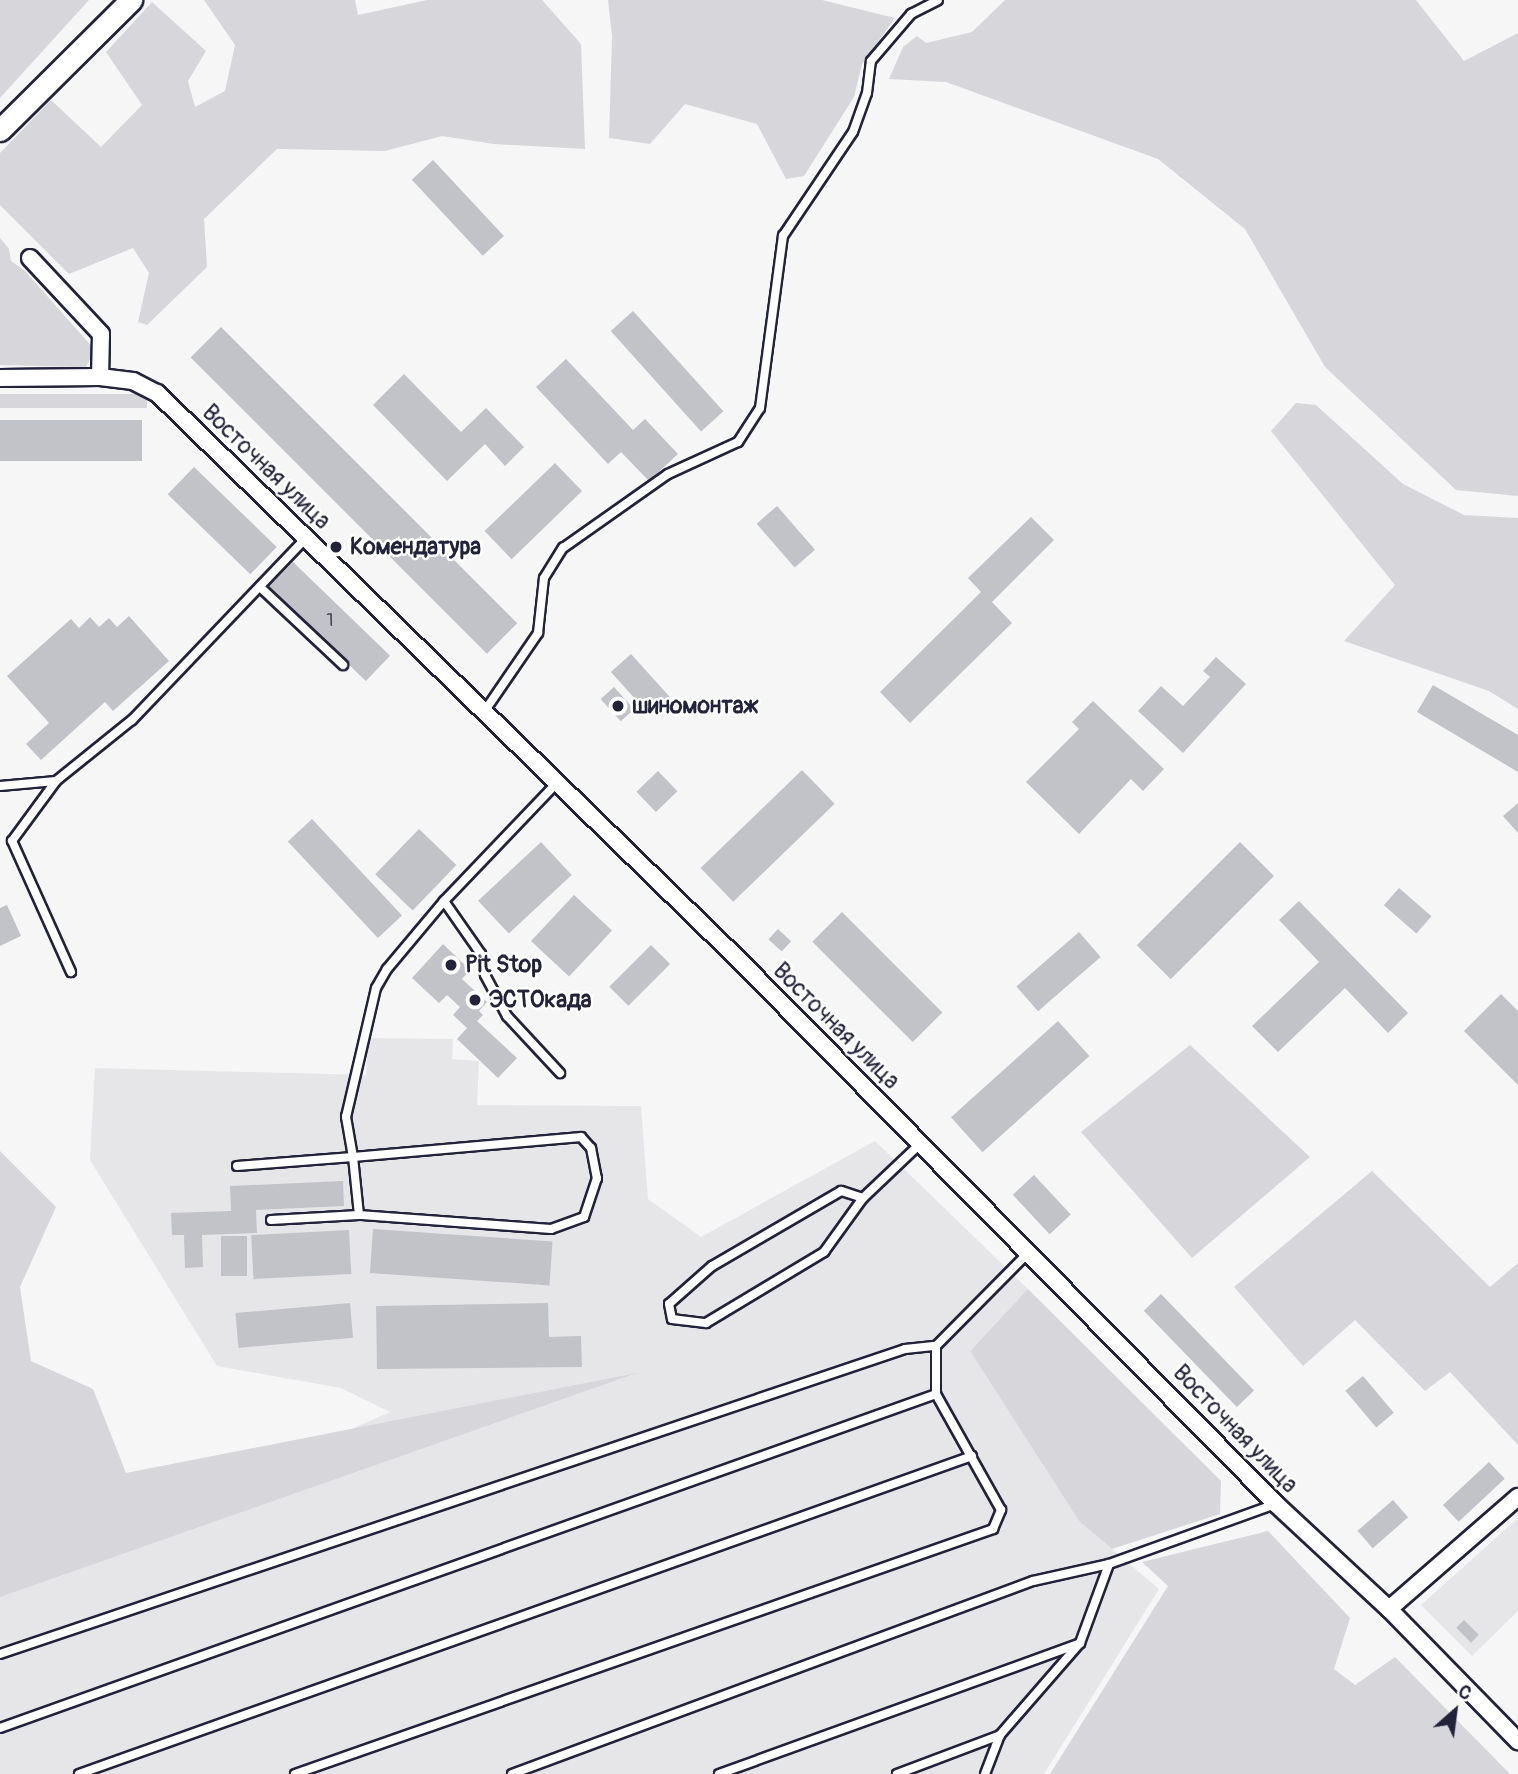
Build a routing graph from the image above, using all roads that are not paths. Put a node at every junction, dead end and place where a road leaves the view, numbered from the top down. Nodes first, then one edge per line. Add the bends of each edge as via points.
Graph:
1 (131, 0) edge
2 (938, 0) edge
3 (0, 130) edge
4 (30, 258) dead end
5 (100, 377) junction
6 (0, 378) edge
7 (307, 537) junction
8 (260, 587) junction
9 (342, 665) dead end
10 (484, 712) junction
11 (56, 781) junction
12 (556, 784) junction
13 (0, 786) edge
14 (444, 901) junction
15 (71, 972) dead end
16 (559, 1073) dead end
17 (919, 1144) junction
18 (353, 1157) junction
19 (237, 1166) dead end
20 (863, 1198) junction
21 (359, 1215) junction
22 (271, 1220) dead end
23 (1030, 1251) junction
24 (936, 1346) junction
25 (936, 1394) junction
26 (972, 1456) junction
27 (1518, 1497) edge
28 (1276, 1504) junction
29 (1109, 1564) junction
30 (1389, 1609) junction
31 (1080, 1643) junction
32 (0, 1654) edge
33 (0, 1728) edge
34 (1000, 1735) junction
35 (1518, 1741) edge
36 (79, 1774) edge
37 (295, 1774) edge
38 (512, 1774) edge
39 (719, 1774) edge
40 (897, 1774) edge
41 (985, 1774) edge

1 - 3 street
2 - 10 lane via 911,14 871,61 867,93 853,132 783,236 760,408 738,442 668,474 563,548 544,579 538,633
4 - 5 street via 101,334
5 - 6 street, Восточная улица
5 - 7 street, Восточная улица via 133,381 157,393
7 - 8 lane
7 - 10 street, Восточная улица
8 - 9 lane
8 - 11 lane via 132,720
10 - 12 street, Восточная улица
11 - 13 lane
11 - 15 lane via 12,841
12 - 14 lane
12 - 17 street, Восточная улица via 734,955
14 - 16 lane via 481,954 485,975 507,1016
14 - 18 lane via 376,988 346,1117
17 - 20 lane
17 - 23 street, Восточная улица
18 - 19 lane
18 - 21 lane
18 - 21 lane via 581,1137 591,1148 597,1178 584,1217 551,1228
20 - 20 lane via 824,1252 706,1323 672,1319 668,1304 712,1266 841,1191
21 - 22 lane
23 - 24 lane
23 - 28 street, Восточная улица
24 - 25 lane
24 - 32 lane via 905,1349
25 - 26 lane
25 - 33 lane
26 - 36 lane
26 - 37 lane via 1001,1510 993,1529
27 - 30 street
28 - 29 lane
28 - 30 street, Восточная улица
29 - 31 lane
29 - 38 lane via 1033,1581
30 - 35 street, Восточная улица
31 - 34 lane
31 - 39 lane
34 - 40 lane
34 - 41 lane

